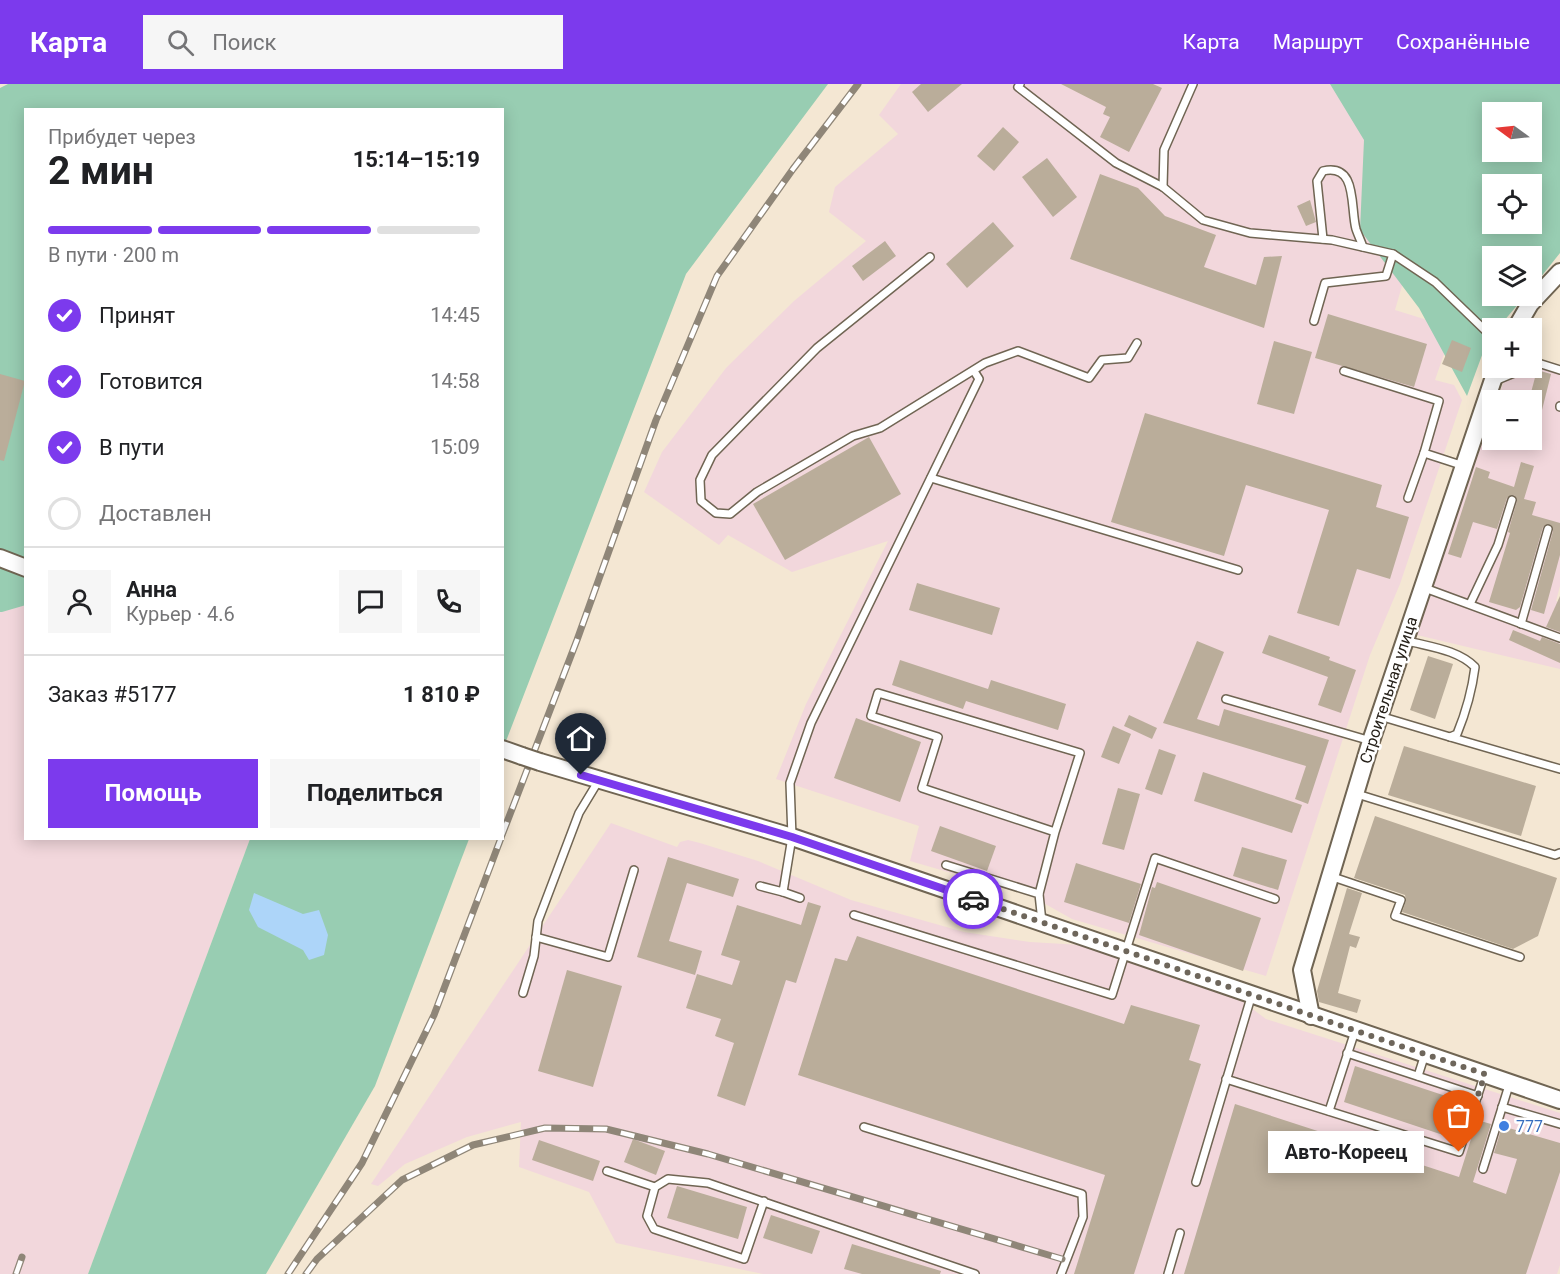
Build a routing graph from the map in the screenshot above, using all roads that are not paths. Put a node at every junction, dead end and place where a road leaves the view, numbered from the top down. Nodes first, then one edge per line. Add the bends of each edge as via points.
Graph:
1 (1020, 84) edge
2 (1193, 84) edge
3 (1163, 187) junction
4 (1323, 239) junction
5 (1363, 247) junction
6 (1393, 254) junction
7 (930, 257) dead end
8 (1560, 272) edge
9 (1521, 318) edge
10 (1314, 321) dead end
11 (1482, 327) edge
12 (1137, 343) dead end
13 (1542, 364) edge
14 (1560, 370) edge
15 (974, 371) junction
16 (1344, 371) dead end
17 (1494, 378) edge
18 (1424, 453) junction
19 (1464, 466) junction
20 (931, 478) junction
21 (1408, 498) dead end
22 (1512, 500) dead end
23 (1548, 529) dead end
24 (0, 558) edge
25 (24, 567) edge
26 (1238, 570) dead end
27 (1422, 587) junction
28 (1470, 604) junction
29 (1521, 624) junction
30 (1560, 638) edge
31 (1408, 641) dead end
32 (1226, 699) dead end
33 (1383, 717) dead end
34 (1450, 737) junction
35 (1371, 741) junction
36 (504, 750) edge
37 (1560, 769) edge
38 (599, 780) junction
39 (1357, 794) dead end
40 (1055, 832) junction
41 (792, 837) junction
42 (1560, 852) edge
43 (946, 865) dead end
44 (634, 870) dead end
45 (1330, 876) junction
46 (760, 886) dead end
47 (783, 892) junction
48 (1039, 894) junction
49 (800, 898) dead end
50 (1275, 899) dead end
51 (854, 915) dead end
52 (1042, 922) junction
53 (536, 937) junction
54 (1127, 950) junction
55 (1520, 957) dead end
56 (523, 993) dead end
57 (1252, 994) junction
58 (1311, 1016) junction
59 (1354, 1031) junction
60 (1347, 1053) junction
61 (1425, 1054) junction
62 (1485, 1074) junction
63 (1418, 1076) junction
64 (1226, 1079) junction
65 (1510, 1082) junction
66 (1478, 1096) junction
67 (1560, 1100) edge
68 (1502, 1107) junction
69 (1329, 1111) junction
70 (1560, 1124) edge
71 (864, 1127) dead end
72 (1483, 1169) dead end
73 (607, 1172) dead end
74 (1196, 1182) dead end
75 (655, 1187) junction
76 (764, 1201) junction
77 (1180, 1233) dead end
78 (975, 1274) edge
79 (1061, 1274) edge
80 (1168, 1274) edge

1 - 3 lane via 1018,87 1116,163
2 - 3 lane via 1164,150
3 - 4 lane via 1203,220 1250,233
4 - 5 lane
4 - 5 lane via 1317,181 1323,171 1334,168 1351,185 1356,229
5 - 6 lane
6 - 10 lane via 1386,276 1325,283
6 - 11 lane via 1435,282
7 - 15 lane via 817,348 712,455 700,480 701,501 716,513 730,514 757,492 853,436 879,428
8 - 9 street
12 - 15 lane via 1128,358 1102,360 1089,378 1018,351
13 - 14 lane
15 - 20 lane via 979,379
16 - 18 lane via 1439,401
17 - 19 street, Строительная улица
18 - 19 lane
18 - 21 lane
19 - 27 street, Строительная улица
20 - 26 lane
20 - 41 lane via 811,723 790,783
22 - 28 lane via 1498,545
23 - 29 lane
24 - 25 street
27 - 28 lane
27 - 35 street, Строительная улица
28 - 29 lane
29 - 30 lane
31 - 34 lane via 1452,652 1475,667 1464,717 1457,734
32 - 35 lane
33 - 34 lane
34 - 37 lane
35 - 45 street, Строительная улица
36 - 38 street, bridge
38 - 41 street
38 - 53 lane via 579,813 537,921
39 - 42 lane via 1555,855
40 - 40 lane via 922,788 938,737 871,716 878,693 1080,753
40 - 48 lane
41 - 47 lane
41 - 52 street
43 - 48 lane
44 - 53 lane via 608,957
45 - 55 lane via 1401,900 1395,916
45 - 58 street, Строительная улица via 1302,970
46 - 47 lane
47 - 49 lane
48 - 52 lane
50 - 54 lane via 1155,858
51 - 54 lane via 1112,995
52 - 54 street
53 - 56 lane
54 - 57 street
57 - 58 street
57 - 64 lane
58 - 59 street
59 - 60 lane
59 - 61 street
60 - 63 lane
60 - 69 lane
61 - 62 street
61 - 63 lane
62 - 65 street
62 - 66 lane
63 - 66 lane
64 - 69 lane
64 - 74 lane
65 - 67 street
65 - 68 lane
66 - 69 lane via 1459,1152
68 - 70 lane
68 - 72 lane
71 - 79 lane via 1082,1194 1083,1217
73 - 75 lane
75 - 76 lane via 668,1179 708,1183
75 - 76 lane via 647,1216 654,1229 744,1259
76 - 78 lane
77 - 80 lane

